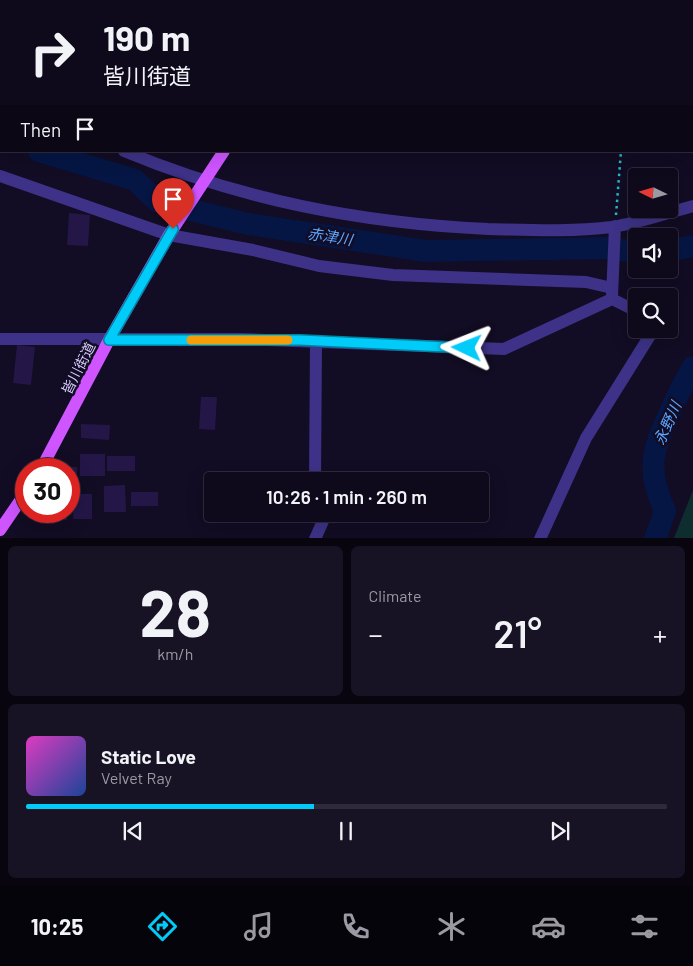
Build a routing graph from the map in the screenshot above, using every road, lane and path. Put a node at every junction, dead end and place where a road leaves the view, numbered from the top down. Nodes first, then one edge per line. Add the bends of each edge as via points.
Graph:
1 (126, 152) edge
2 (223, 152) edge
3 (621, 152) edge
4 (0, 176) edge
5 (203, 182) junction
6 (693, 206) edge
7 (614, 229) junction
8 (171, 232) junction
9 (612, 294) junction
10 (628, 305) edge
11 (648, 338) edge
12 (0, 339) edge
13 (109, 340) junction
14 (316, 341) junction
15 (47, 458) edge
16 (315, 472) edge
17 (15, 508) edge
18 (323, 522) edge
19 (0, 530) edge
20 (315, 538) edge
21 (540, 538) edge

1 - 5 street
2 - 5 main road
3 - 7 path
4 - 8 street
5 - 7 street via 320,212 384,220 527,230
5 - 8 main road, 皆川街道
6 - 7 street
7 - 9 street
8 - 9 street via 319,266 392,275 586,282
8 - 13 main road, 皆川街道
9 - 10 street
9 - 14 street via 504,349
11 - 21 street via 586,438
12 - 13 street
13 - 14 street
13 - 15 main road, 皆川街道
14 - 16 street
17 - 19 main road
18 - 20 street

